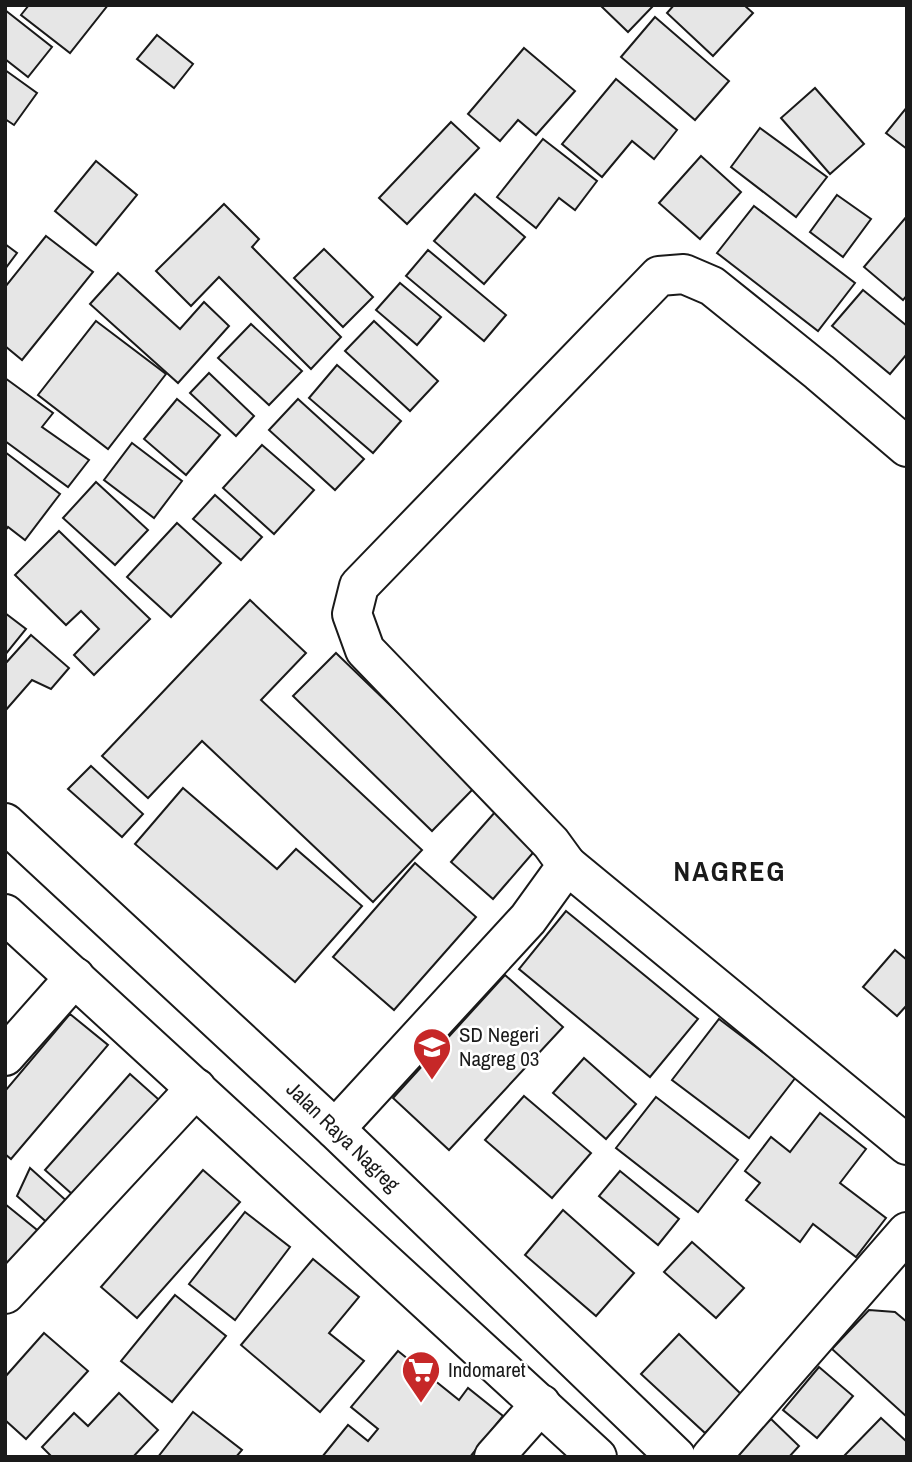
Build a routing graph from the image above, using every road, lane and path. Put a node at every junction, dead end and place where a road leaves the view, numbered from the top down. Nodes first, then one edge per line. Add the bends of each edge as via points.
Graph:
1 (907, 447) edge
2 (5, 823) edge
3 (567, 865) junction
4 (5, 914) edge
5 (75, 977) junction
6 (5, 1056) edge
7 (195, 1088) junction
8 (335, 1129) junction
9 (907, 1146) edge
10 (907, 1232) edge
11 (5, 1294) edge
12 (541, 1404) junction
13 (494, 1457) edge
14 (597, 1457) edge
15 (676, 1457) edge
16 (711, 1457) edge

1 - 3 main road via 712,286 684,274 659,276 359,586 352,614 365,650
2 - 8 main road, Jalan Raya Nagreg
3 - 8 main road via 528,919
3 - 9 main road
4 - 5 main road
5 - 6 main road
5 - 7 main road
7 - 11 main road
7 - 12 main road
8 - 15 main road, Jalan Raya Nagreg
10 - 16 main road
12 - 13 main road
12 - 14 main road

